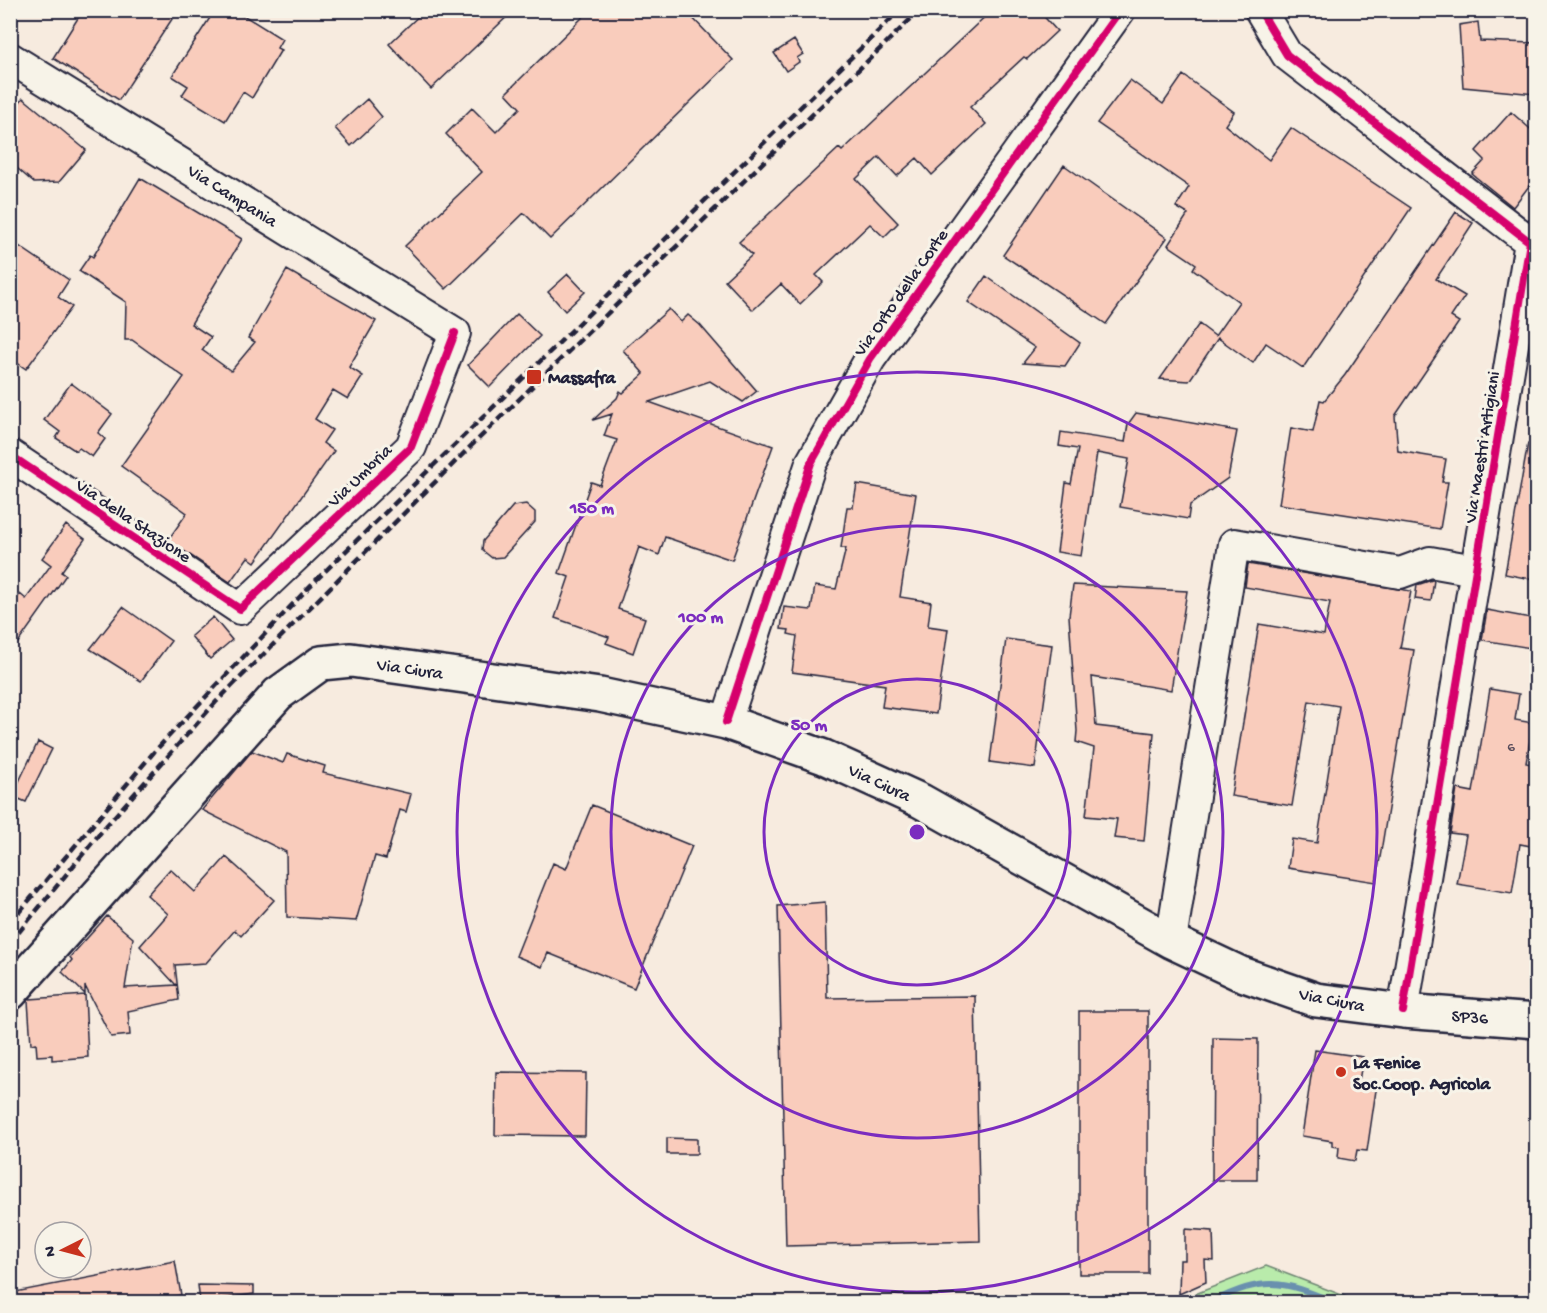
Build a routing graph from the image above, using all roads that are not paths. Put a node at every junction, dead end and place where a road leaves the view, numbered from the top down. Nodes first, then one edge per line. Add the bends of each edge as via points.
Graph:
1 (1120, 10) edge
2 (1260, 10) edge
3 (10, 58) edge
4 (455, 333) joint
5 (10, 455) edge
6 (1475, 570) junction
7 (240, 609) joint
8 (726, 722) junction
9 (1171, 941) junction
10 (10, 993) edge
11 (1402, 1011) junction
12 (1536, 1021) edge

1 - 8 street, Via Orto della Corte via 870,359 811,463
2 - 6 street, Via Maestri Artigiani via 1287,55 1530,242
3 - 4 street, Via Campania
4 - 7 street, Via Umbria via 411,447
5 - 7 street, Via della Stazione
6 - 9 street via 1430,562 1400,573 1234,544
6 - 11 street, Via Maestri Artigiani
8 - 9 main road, Via Ciura via 824,757 921,801
8 - 10 main road, Via Ciura via 588,693 351,660 321,663 278,694
9 - 11 main road, Via Ciura via 1239,973 1317,999
11 - 12 main road, SP36 / SP36

